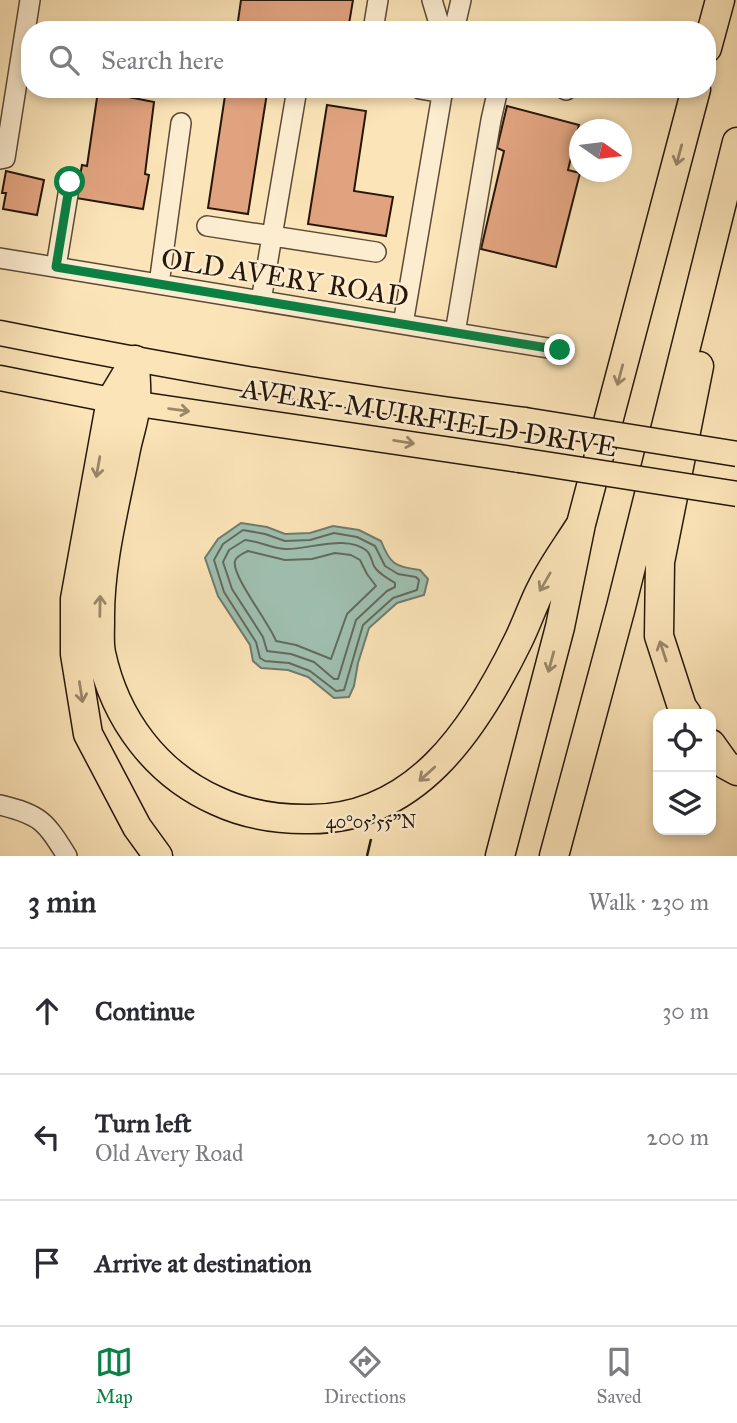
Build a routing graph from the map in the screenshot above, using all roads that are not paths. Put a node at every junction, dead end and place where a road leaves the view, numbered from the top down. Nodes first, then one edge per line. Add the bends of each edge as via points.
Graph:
1 (30, 0) edge
2 (378, 0) edge
3 (432, 0) edge
4 (461, 0) edge
5 (720, 0) edge
6 (27, 21) edge
7 (374, 21) edge
8 (438, 21) edge
9 (456, 21) edge
10 (714, 21) edge
11 (21, 57) edge
12 (295, 98) edge
13 (442, 98) edge
14 (496, 98) edge
15 (694, 98) edge
16 (180, 122) dead end
17 (737, 142) edge
18 (0, 159) edge
19 (737, 166) edge
20 (70, 182) dead end
21 (207, 226) dead end
22 (272, 236) junction
23 (376, 252) dead end
24 (0, 258) edge
25 (56, 267) junction
26 (159, 284) junction
27 (261, 301) junction
28 (404, 324) junction
29 (0, 333) edge
30 (455, 333) junction
31 (560, 350) dead end
32 (135, 360) junction
33 (0, 378) edge
34 (124, 402) junction
35 (737, 454) edge
36 (737, 495) edge
37 (581, 524) junction
38 (683, 709) edge
39 (716, 751) edge
40 (737, 771) edge
41 (0, 805) edge
42 (67, 856) edge
43 (159, 856) edge
44 (500, 856) edge
45 (554, 856) edge

1 - 6 street
2 - 7 street
3 - 8 street
4 - 9 street
5 - 10 highway
11 - 18 street via 5,158
12 - 22 street
13 - 28 street
14 - 30 street
15 -> 37 highway
16 - 26 street
17 - 45 highway
38 -> 19 highway via 659,636 660,562
20 - 25 street
21 - 22 street
22 - 23 street
22 - 27 street
24 - 25 street, OLD AVERY ROAD
25 - 26 street, OLD AVERY ROAD
26 - 27 street, OLD AVERY ROAD
27 - 28 street, OLD AVERY ROAD
28 - 30 street, OLD AVERY ROAD
29 - 32 main road, AVERY-MUIRFIELD DRIVE
30 - 31 street, OLD AVERY ROAD
32 - 34 highway
32 - 35 main road, AVERY-MUIRFIELD DRIVE, bridge
33 - 34 main road, AVERY-MUIRFIELD DRIVE
34 -> 36 main road, AVERY-MUIRFIELD DRIVE, bridge
37 -> 34 highway via 542,587 489,696 424,778 400,795 346,816 322,820 259,816 192,790 166,770 143,746 110,686 100,650 100,599
34 -> 43 highway via 75,599 75,654 88,734 138,827
37 -> 44 highway via 560,627
39 - 40 highway
41 - 42 street via 28,812 49,827

